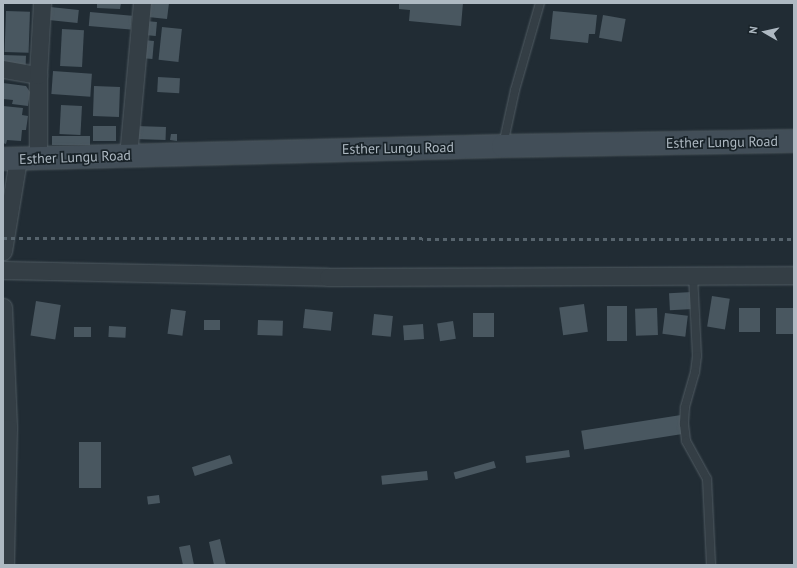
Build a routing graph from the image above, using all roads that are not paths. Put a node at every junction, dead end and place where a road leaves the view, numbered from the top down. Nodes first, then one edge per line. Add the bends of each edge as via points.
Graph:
1 (42, 3) edge
2 (142, 3) edge
3 (540, 3) edge
4 (3, 69) edge
5 (38, 76) junction
6 (794, 141) edge
7 (502, 146) junction
8 (128, 156) junction
9 (19, 159) edge
10 (3, 252) edge
11 (3, 270) edge
12 (693, 274) junction
13 (794, 274) edge
14 (3, 307) edge
15 (4, 382) edge
16 (4, 564) edge
17 (711, 565) edge

1 - 5 street
2 - 8 street
3 - 7 lane
4 - 5 street
5 - 9 street
6 - 7 street, Esther Lungu Road
7 - 8 street, Esther Lungu Road
8 - 9 street, Esther Lungu Road
9 - 10 street
11 - 12 street via 328,277
12 - 13 street
12 - 17 lane via 697,356 685,408 684,424 686,441 707,479
14 - 15 street
15 - 16 street via 8,481

